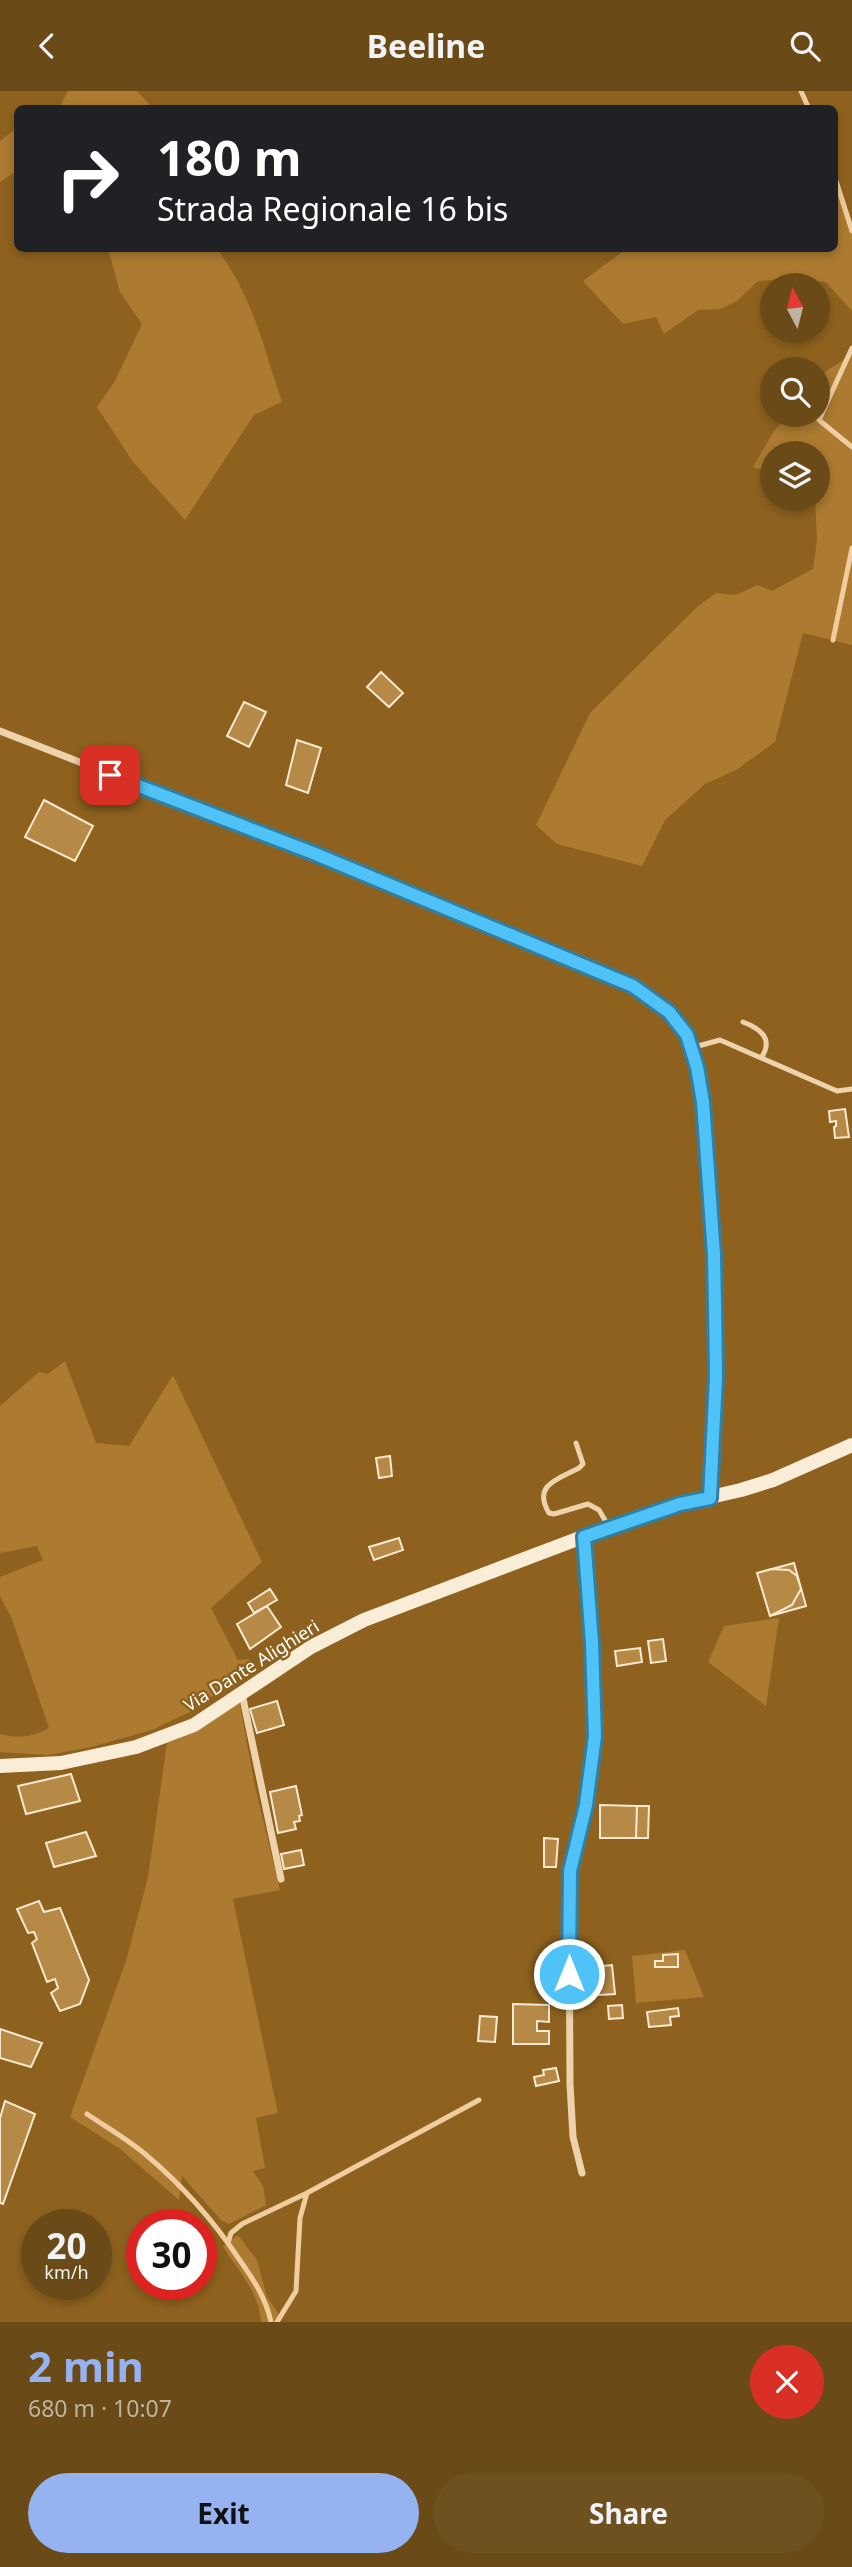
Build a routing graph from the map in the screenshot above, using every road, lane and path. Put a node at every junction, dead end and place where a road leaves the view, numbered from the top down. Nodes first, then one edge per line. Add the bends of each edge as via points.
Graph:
1 (0, 731) edge
2 (743, 1021) dead end
3 (691, 1048) junction
4 (761, 1058) junction
5 (852, 1089) edge
6 (576, 1443) dead end
7 (852, 1445) edge
8 (710, 1498) junction
9 (608, 1527) junction
10 (584, 1537) junction
11 (242, 1693) junction
12 (0, 1766) edge
13 (281, 1879) dead end
14 (582, 2173) dead end

1 - 3 street via 313,853 633,986 669,1012
2 - 4 lane via 766,1037
3 - 4 lane via 720,1040
3 - 8 street via 703,1102 714,1255 716,1377
4 - 5 lane via 837,1091
6 - 9 lane via 583,1464 548,1485 542,1498 545,1506 554,1514 588,1504 600,1510
7 - 8 main road, Via Dante Alighieri via 772,1480
8 - 9 main road, Via Dante Alighieri
9 - 10 main road, Via Dante Alighieri
10 - 11 main road, Via Dante Alighieri via 364,1620 311,1647
10 - 14 street via 595,1736 569,1891 570,2084 573,2137
11 - 12 main road, Via Dante Alighieri via 194,1725 136,1747 61,1763
11 - 13 street

